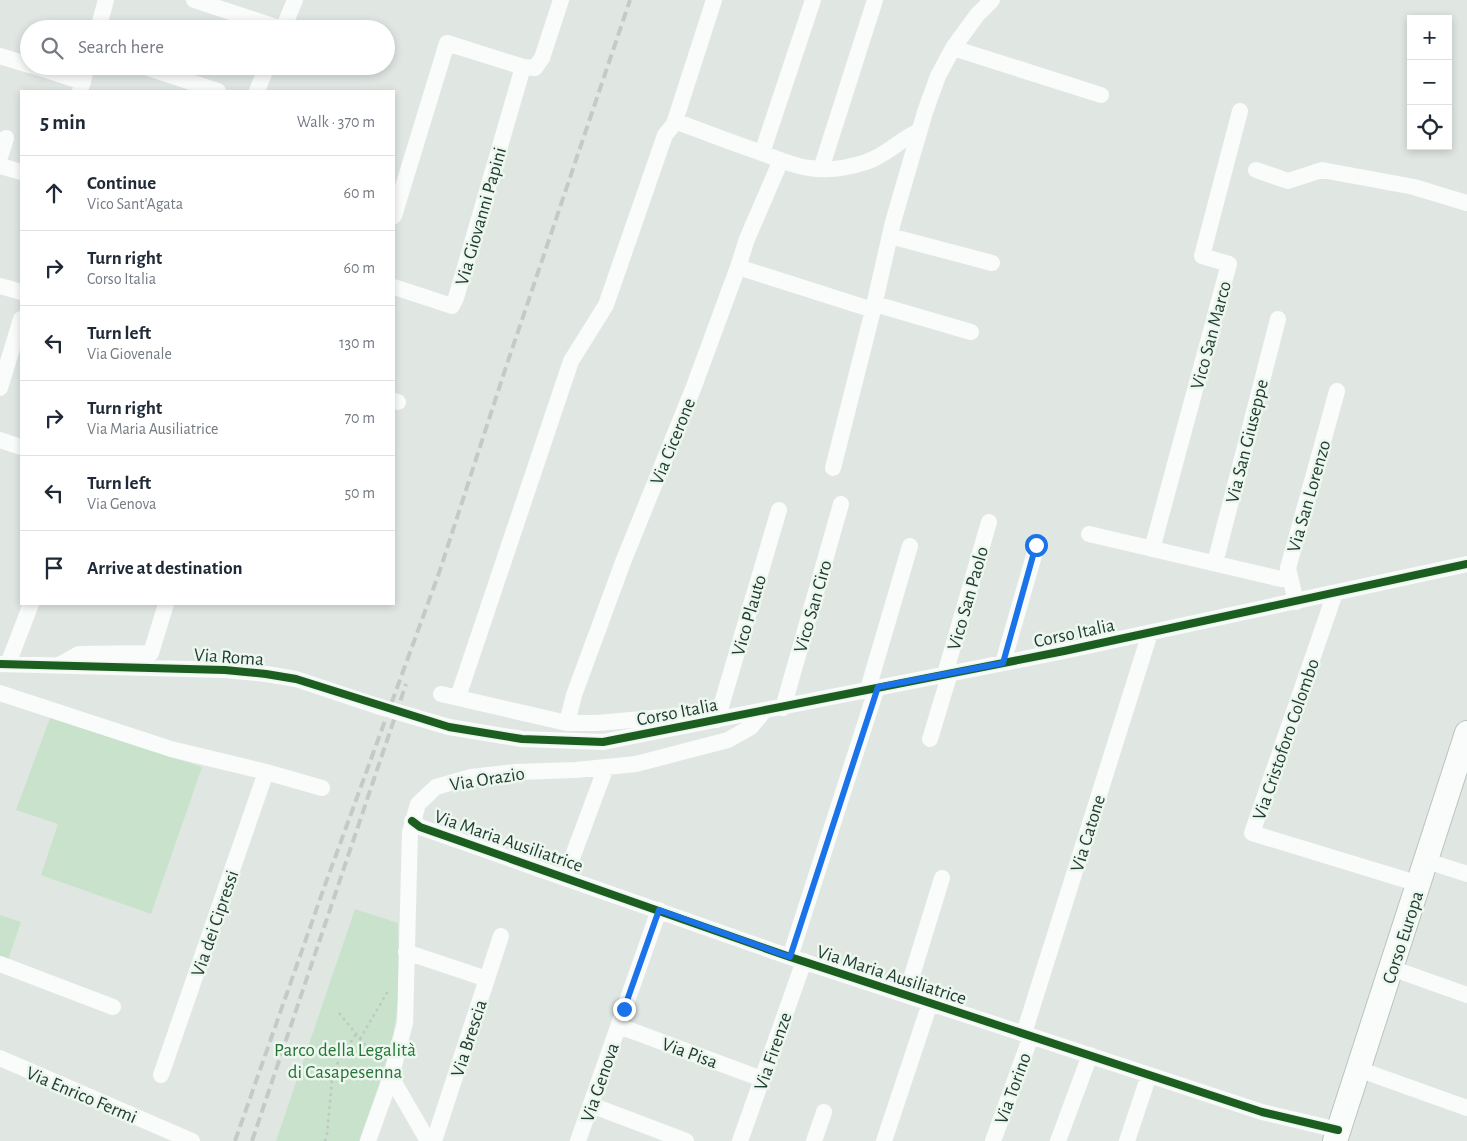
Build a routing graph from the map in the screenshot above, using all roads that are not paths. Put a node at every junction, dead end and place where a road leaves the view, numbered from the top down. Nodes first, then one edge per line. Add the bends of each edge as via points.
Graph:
1 (106, 0) edge
2 (194, 0) edge
3 (295, 0) edge
4 (561, 0) edge
5 (714, 0) edge
6 (813, 0) edge
7 (875, 0) edge
8 (992, 0) edge
9 (100, 20) edge
10 (255, 20) edge
11 (287, 20) edge
12 (953, 48) junction
13 (0, 56) edge
14 (20, 62) edge
15 (529, 68) junction
16 (65, 75) edge
17 (169, 75) edge
18 (263, 75) edge
19 (83, 80) edge
20 (215, 90) edge
21 (257, 90) edge
22 (1101, 95) dead end
23 (1240, 111) dead end
24 (675, 121) junction
25 (919, 131) junction
26 (6, 138) dead end
27 (762, 153) junction
28 (0, 157) edge
29 (781, 160) junction
30 (0, 166) edge
31 (821, 169) junction
32 (1256, 170) dead end
33 (20, 172) edge
34 (1467, 203) edge
35 (395, 213) edge
36 (890, 236) junction
37 (992, 264) dead end
38 (738, 267) junction
39 (0, 286) edge
40 (395, 286) edge
41 (20, 292) edge
42 (874, 307) junction
43 (1278, 319) dead end
44 (20, 327) edge
45 (971, 332) dead end
46 (18, 340) edge
47 (0, 388) edge
48 (1337, 391) dead end
49 (0, 440) edge
50 (20, 448) edge
51 (833, 468) dead end
52 (842, 504) dead end
53 (779, 510) dead end
54 (988, 522) dead end
55 (1089, 534) dead end
56 (1036, 545) dead end
57 (910, 546) dead end
58 (1152, 549) junction
59 (1215, 564) junction
60 (1467, 564) edge
61 (1290, 579) junction
62 (1335, 593) junction
63 (1296, 602) junction
64 (31, 605) edge
65 (166, 605) edge
66 (1150, 633) junction
67 (1003, 663) junction
68 (4, 664) edge
69 (58, 666) junction
70 (947, 674) junction
71 (873, 688) junction
72 (0, 693) edge
73 (441, 694) dead end
74 (458, 697) junction
75 (784, 708) junction
76 (764, 711) junction
77 (714, 721) junction
78 (567, 723) junction
79 (449, 727) joint
80 (1467, 733) edge
81 (930, 739) dead end
82 (606, 767) junction
83 (266, 772) junction
84 (322, 788) dead end
85 (412, 821) junction
86 (1427, 861) junction
87 (1467, 874) edge
88 (565, 877) junction
89 (942, 878) dead end
90 (1419, 884) junction
91 (659, 910) junction
92 (501, 936) dead end
93 (406, 952) junction
94 (797, 959) junction
95 (0, 964) edge
96 (1391, 968) junction
97 (487, 979) junction
98 (906, 995) junction
99 (1467, 995) edge
100 (930, 1003) junction
101 (113, 1007) dead end
102 (619, 1026) junction
103 (1028, 1035) junction
104 (1090, 1055) junction
105 (0, 1058) edge
106 (1358, 1069) junction
107 (161, 1075) dead end
108 (1149, 1075) junction
109 (391, 1077) junction
110 (762, 1079) junction
111 (591, 1105) junction
112 (1467, 1108) edge
113 (824, 1112) dead end
114 (1337, 1136) edge
115 (192, 1141) edge
116 (368, 1141) edge
117 (428, 1141) edge
118 (434, 1141) edge
119 (578, 1141) edge
120 (686, 1141) edge
121 (740, 1141) edge
122 (814, 1141) edge
123 (884, 1141) edge
124 (993, 1141) edge
125 (1058, 1141) edge
126 (1127, 1141) edge

1 - 9 street
2 - 10 street
3 - 11 street
4 - 15 street via 542,58
5 - 24 street
6 - 27 street
7 - 31 street
8 - 12 street
12 - 22 street
12 - 25 street via 938,76
13 - 14 street
15 - 35 street via 447,43
15 - 40 street, Via Giovanni Papini via 452,306
16 - 19 street
17 - 20 street
18 - 21 street
23 - 58 street, Vico San Marco via 1202,256 1230,264
24 - 27 street
24 - 74 street via 666,135 606,304 571,361
25 - 31 street via 868,162
25 - 36 street
26 - 28 street
27 - 29 street
29 - 31 street
29 - 38 street, Via Cicerone
30 - 33 street
32 - 34 street via 1288,180 1322,170 1414,187
36 - 37 street
36 - 42 street
38 - 42 street
38 - 78 street, Via Cicerone via 574,695
39 - 41 street
42 - 45 street
42 - 51 street
43 - 59 street, Via San Giuseppe
44 - 46 street
46 - 47 street
48 - 61 street, Via San Lorenzo via 1288,568
49 - 50 street
52 - 75 street, Vico San Ciro
53 - 77 street, Vico Plauto
54 - 70 street, Vico San Paolo
55 - 58 street
56 - 67 street
57 - 71 street, Via Firenze
58 - 59 street
59 - 61 street
60 - 62 street, Corso Italia
61 - 63 street, Via San Lorenzo
62 - 63 street, Corso Italia
62 - 90 street, Via Cristoforo Colombo via 1252,833
63 - 66 street, Corso Italia
64 - 68 street
65 - 69 street via 150,653 79,654
66 - 67 street, Corso Italia
66 - 103 street, Via Catone
67 - 70 street, Corso Italia
68 - 69 street, Via Roma
69 - 79 street, Via Roma, bridge via 266,674 296,679
70 - 71 street, Corso Italia
70 - 81 street, Vico San Paolo
71 - 75 street, Corso Italia
71 - 94 street, Via Firenze
72 - 83 street via 171,749
73 - 74 street
74 - 78 street
75 - 76 street, Corso Italia
76 - 77 street, Corso Italia
76 - 82 street, Via Orazio via 750,727 728,740 636,764
77 - 78 street via 701,714 597,724
77 - 79 street, Corso Italia via 603,742 522,739
80 - 86 street, Corso Europa
82 - 85 street, Via Orazio via 471,777 436,787 418,804
82 - 88 street
83 - 84 street
83 - 107 street, Via dei Cipressi
85 - 88 street, Via Maria Ausiliatrice via 420,827
85 - 93 street, Via Orazio
86 - 87 street
86 - 90 street, Corso Europa
88 - 91 street, Via Maria Ausiliatrice
89 - 98 street
90 - 96 street, Corso Europa
91 - 94 street, Via Maria Ausiliatrice
91 - 102 street, Via Genova
92 - 97 street, Via Brescia
93 - 97 street
93 - 109 street, Via Orazio via 405,1023
94 - 98 street, Via Maria Ausiliatrice
94 - 110 street, Via Firenze
95 - 101 street
96 - 99 street
96 - 106 street, Corso Europa
97 - 118 street, Via Brescia
98 - 100 street, Via Maria Ausiliatrice
100 - 103 street, Via Maria Ausiliatrice
100 - 123 street
102 - 110 street, Via Pisa
102 - 111 street, Via Genova
103 - 104 street, Via Maria Ausiliatrice
103 - 124 street, Via Torino
104 - 108 street, Via Maria Ausiliatrice
104 - 125 street
105 - 115 street, Via Enrico Fermi
106 - 112 street
106 - 114 street, Corso Europa
108 - 114 street, Via Maria Ausiliatrice
108 - 126 street
109 - 116 street, Via Orazio
109 - 117 street
110 - 121 street, Via Firenze
111 - 119 street, Via Genova
111 - 120 street
113 - 122 street

